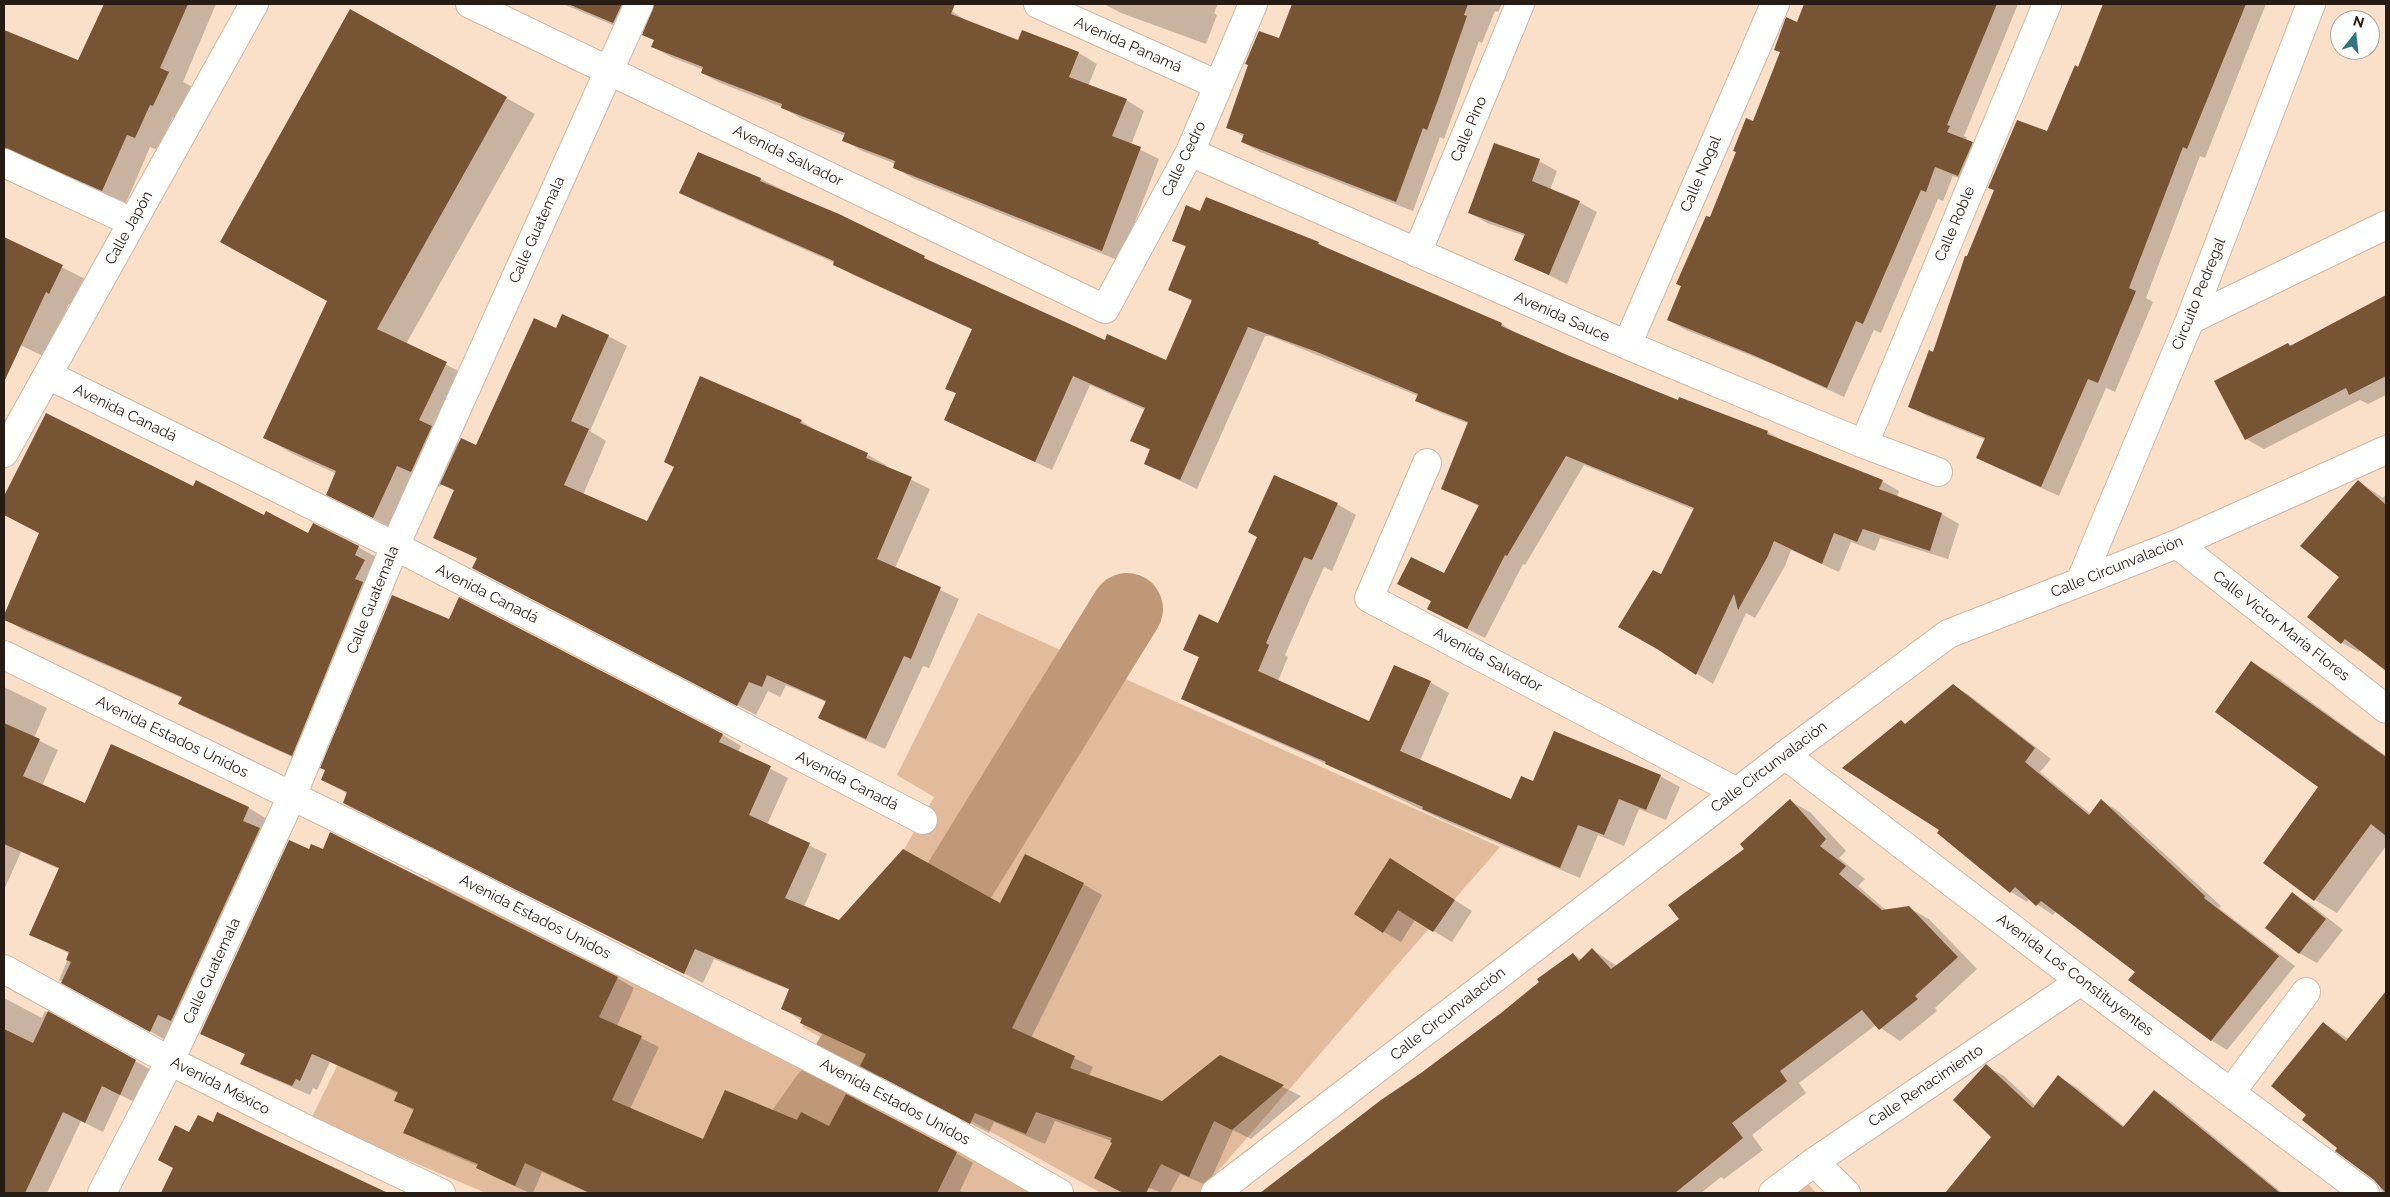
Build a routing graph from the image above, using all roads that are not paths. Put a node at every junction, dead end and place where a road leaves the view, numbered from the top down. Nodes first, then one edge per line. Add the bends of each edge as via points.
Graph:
1 (254, 4) edge
2 (470, 4) edge
3 (639, 4) edge
4 (1038, 4) edge
5 (1253, 4) edge
6 (1520, 4) edge
7 (1775, 4) edge
8 (2047, 4) edge
9 (2311, 4) edge
10 (609, 70) junction
11 (1218, 85) junction
12 (1190, 152) junction
13 (4, 163) edge
14 (132, 222) junction
15 (2386, 225) edge
16 (1417, 253) junction
17 (1105, 308) joint
18 (2190, 320) junction
19 (1627, 345) junction
20 (48, 375) junction
21 (1864, 444) junction
22 (2386, 450) edge
23 (4, 453) edge
24 (1428, 463) dead end
25 (1938, 472) dead end
26 (2176, 544) junction
27 (394, 546) junction
28 (2080, 582) junction
29 (4, 655) edge
30 (2386, 709) edge
31 (1785, 755) junction
32 (1737, 792) junction
33 (292, 796) junction
34 (923, 820) dead end
35 (4, 969) edge
36 (2081, 981) junction
37 (2306, 992) dead end
38 (170, 1061) junction
39 (2231, 1092) junction
40 (1814, 1162) junction
41 (1227, 1190) edge
42 (102, 1193) edge
43 (441, 1193) edge
44 (1059, 1193) edge
45 (1773, 1193) edge
46 (1846, 1193) edge
47 (2365, 1193) edge

1 - 14 street, Calle Japón
2 - 10 street, Avenida Salvador
3 - 10 street, Calle Guatemala
4 - 11 street, Avenida Panamá
5 - 11 street, Calle Cedro
6 - 16 street, Calle Pino
7 - 19 street, Calle Nogal
8 - 21 street, Calle Roble
9 - 18 street, Circuito Pedregal
10 - 17 street, Avenida Salvador
10 - 27 street, Calle Guatemala
11 - 12 street, Calle Cedro
12 - 16 street, Avenida Sauce
12 - 17 street, Calle Cedro
13 - 14 street
14 - 20 street, Calle Japón
15 - 18 street
16 - 19 street, Avenida Sauce
18 - 28 street, Circuito Pedregal
19 - 21 street, Avenida Sauce
20 - 23 street, Calle Japón
20 - 27 street, Avenida Canadá
21 - 25 street, Avenida Sauce
22 - 26 street, Calle Circunvalación
24 - 32 street, Avenida Salvador via 1369,598
26 - 28 street, Calle Circunvalación
26 - 30 street, Calle Víctor María Flores
27 - 33 street, Calle Guatemala
27 - 34 street, Avenida Canadá
28 - 31 street, Calle Circunvalación via 1948,634
29 - 33 street, Avenida Estados Unidos
31 - 32 street, Calle Circunvalación
31 - 36 street, Avenida Los Constituyentes
32 - 41 street, Calle Circunvalación
33 - 38 street, Calle Guatemala
33 - 44 street, Avenida Estados Unidos via 894,1101
35 - 38 street, Avenida México
36 - 39 street, Avenida Los Constituyentes
36 - 40 street, Calle Renacimiento
37 - 39 street
38 - 42 street, Calle Guatemala
38 - 43 street, Avenida México
39 - 47 street, Avenida Los Constituyentes
40 - 45 street, Calle Renacimiento
40 - 46 street

